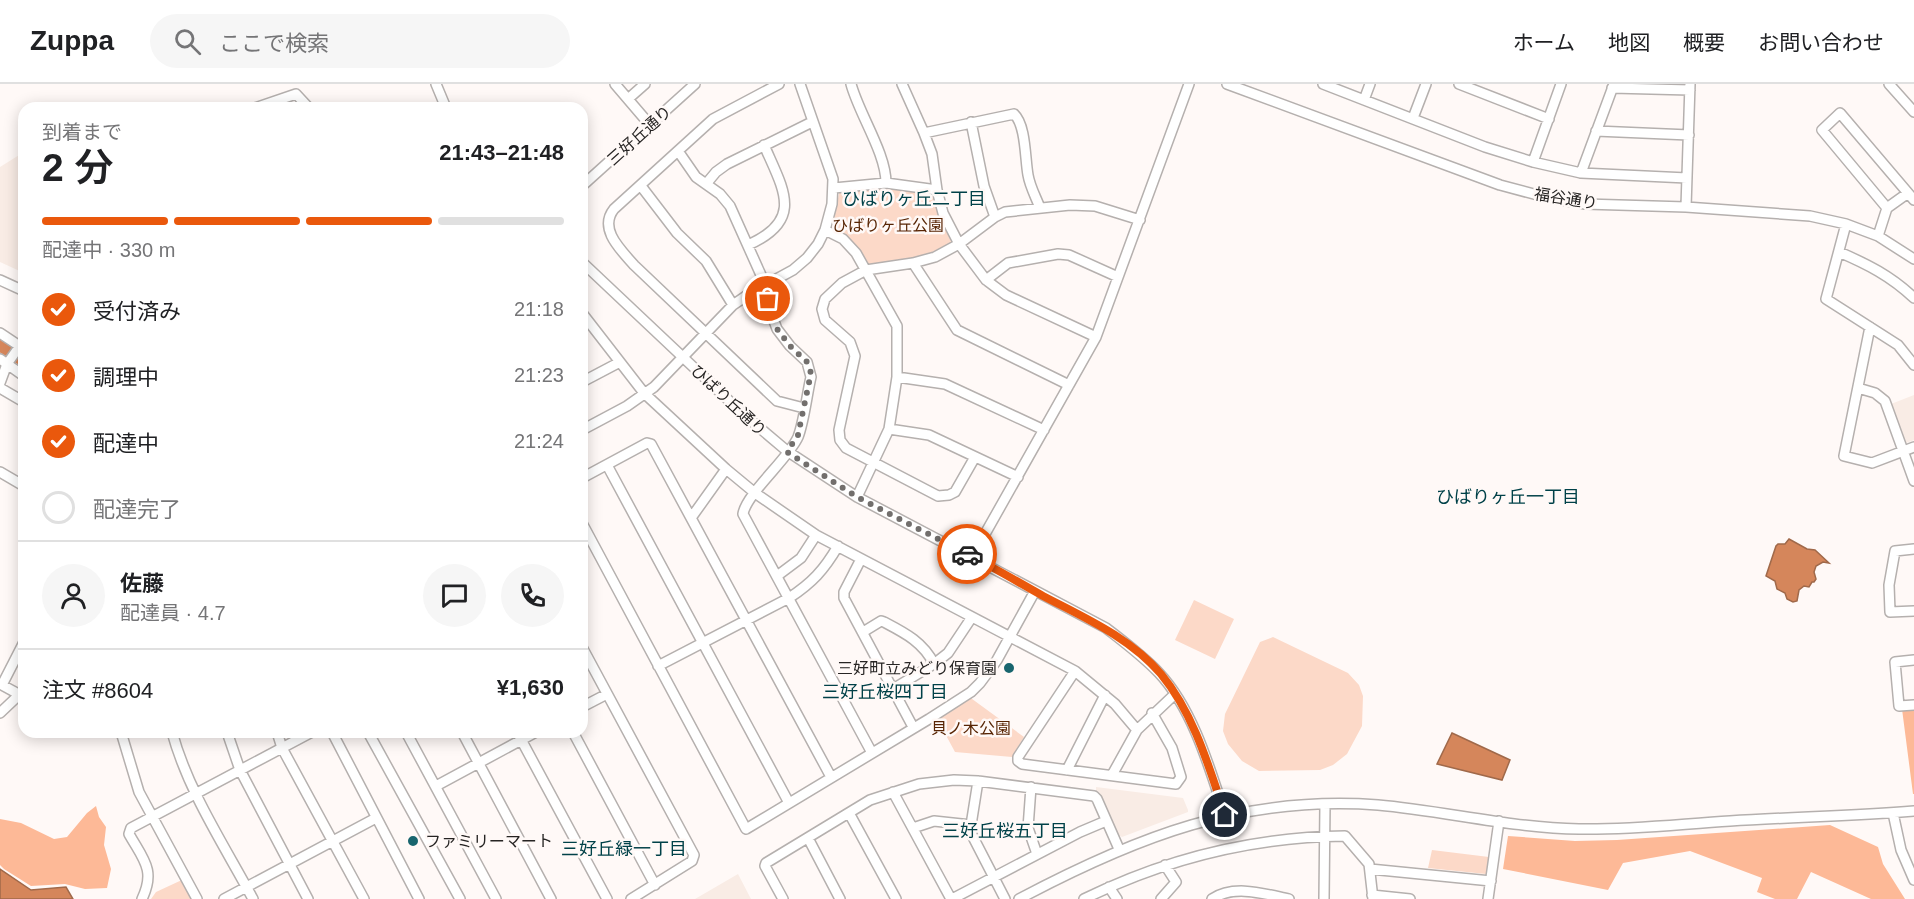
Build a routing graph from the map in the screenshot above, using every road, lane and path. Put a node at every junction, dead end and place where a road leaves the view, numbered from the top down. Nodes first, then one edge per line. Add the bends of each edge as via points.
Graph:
1 (436, 84) edge
2 (615, 84) edge
3 (645, 84) edge
4 (695, 84) edge
5 (779, 84) edge
6 (800, 84) edge
7 (850, 84) edge
8 (902, 84) edge
9 (1189, 84) edge
10 (1227, 84) edge
11 (1323, 84) edge
12 (1370, 84) edge
13 (1426, 84) edge
14 (1459, 84) edge
15 (1561, 84) edge
16 (1889, 84) edge
17 (1613, 86) edge
18 (1690, 87) edge
19 (628, 99) junction
20 (1364, 100) junction
21 (271, 102) edge
22 (304, 102) edge
23 (444, 102) edge
24 (1914, 112) edge
25 (1413, 118) junction
26 (1549, 119) junction
27 (812, 122) junction
28 (971, 122) junction
29 (650, 124) junction
30 (1596, 131) junction
31 (924, 133) junction
32 (1689, 135) junction
33 (764, 146) junction
34 (678, 151) junction
35 (1533, 162) junction
36 (1581, 173) junction
37 (1687, 178) junction
38 (588, 181) edge
39 (886, 183) junction
40 (706, 184) junction
41 (641, 186) junction
42 (834, 188) junction
43 (937, 190) junction
44 (1911, 196) edge
45 (1686, 207) junction
46 (1040, 208) junction
47 (1887, 208) junction
48 (995, 217) junction
49 (1140, 220) junction
50 (1846, 224) junction
51 (825, 230) junction
52 (1878, 236) junction
53 (959, 244) junction
54 (748, 245) junction
55 (1839, 252) junction
56 (1914, 259) edge
57 (913, 263) junction
58 (588, 268) edge
59 (866, 270) junction
60 (1118, 277) junction
61 (0, 280) edge
62 (986, 280) junction
63 (765, 284) junction
64 (18, 288) edge
65 (1914, 298) edge
66 (733, 306) junction
67 (588, 321) edge
68 (1870, 327) junction
69 (0, 333) edge
70 (706, 334) junction
71 (1096, 337) junction
72 (18, 342) edge
73 (18, 349) edge
74 (683, 358) junction
75 (4, 361) edge
76 (620, 362) junction
77 (1914, 365) edge
78 (18, 372) edge
79 (897, 377) junction
80 (588, 379) edge
81 (0, 383) edge
82 (1069, 385) junction
83 (0, 388) edge
84 (1858, 388) junction
85 (644, 393) junction
86 (18, 398) edge
87 (804, 408) junction
88 (588, 427) edge
89 (889, 429) junction
90 (1044, 430) junction
91 (1914, 447) edge
92 (1903, 451) junction
93 (787, 452) junction
94 (975, 457) junction
95 (874, 463) junction
96 (607, 465) junction
97 (726, 470) junction
98 (0, 472) edge
99 (588, 475) edge
100 (1018, 477) junction
101 (18, 482) edge
102 (1914, 482) edge
103 (755, 494) junction
104 (857, 497) junction
105 (691, 518) junction
106 (588, 534) edge
107 (816, 535) junction
108 (838, 546) junction
109 (1914, 549) edge
110 (972, 556) junction
111 (861, 559) junction
112 (777, 576) junction
113 (1035, 591) junction
114 (789, 598) junction
115 (1914, 611) edge
116 (972, 617) junction
117 (746, 619) junction
118 (863, 632) junction
119 (1010, 638) junction
120 (703, 644) junction
121 (18, 653) edge
122 (588, 658) edge
123 (1914, 660) edge
124 (934, 664) junction
125 (658, 666) junction
126 (1075, 671) junction
127 (1, 685) edge
128 (893, 689) junction
129 (18, 694) edge
130 (607, 694) junction
131 (1174, 694) junction
132 (1106, 695) junction
133 (18, 699) edge
134 (588, 704) edge
135 (1914, 705) edge
136 (0, 713) edge
137 (1152, 713) junction
138 (913, 727) junction
139 (1137, 730) junction
140 (123, 738) edge
141 (174, 738) edge
142 (229, 738) edge
143 (279, 738) edge
144 (301, 738) edge
145 (335, 738) edge
146 (371, 738) edge
147 (409, 738) edge
148 (465, 738) edge
149 (516, 738) edge
150 (520, 738) edge
151 (576, 738) edge
152 (282, 748) junction
153 (872, 753) junction
154 (478, 764) junction
155 (240, 770) junction
156 (1067, 770) junction
157 (1112, 775) junction
158 (831, 777) junction
159 (978, 781) junction
160 (436, 786) junction
161 (1031, 787) junction
162 (893, 792) junction
163 (196, 794) junction
164 (789, 803) junction
165 (1325, 804) junction
166 (1914, 811) edge
167 (849, 813) junction
168 (1893, 813) junction
169 (1225, 815) junction
170 (152, 818) junction
171 (376, 818) junction
172 (1106, 821) junction
173 (1499, 821) junction
174 (970, 825) junction
175 (913, 828) junction
176 (1326, 836) junction
177 (808, 838) junction
178 (333, 840) junction
179 (1119, 849) junction
180 (1037, 854) junction
181 (290, 865) junction
182 (1166, 865) junction
183 (1370, 869) junction
184 (994, 878) junction
185 (1914, 880) edge
186 (1491, 881) junction
187 (655, 885) junction
188 (247, 887) junction
189 (1109, 887) junction
190 (1372, 897) edge
191 (1395, 898) edge
192 (142, 899) edge
193 (197, 899) edge
194 (224, 899) edge
195 (253, 899) edge
196 (308, 899) edge
197 (364, 899) edge
198 (419, 899) edge
199 (460, 899) edge
200 (496, 899) edge
201 (551, 899) edge
202 (607, 899) edge
203 (630, 899) edge
204 (783, 899) edge
205 (840, 899) edge
206 (896, 899) edge
207 (952, 899) edge
208 (1005, 899) edge
209 (1019, 899) edge
210 (1084, 899) edge
211 (1117, 899) edge
212 (1161, 899) edge
213 (1212, 899) edge
214 (1289, 899) edge
215 (1324, 899) edge
216 (1410, 899) edge
217 (1488, 899) edge

1 - 23 street
2 - 19 street
3 - 19 street
4 - 29 street, 三好丘通り
5 - 34 street via 713,119
6 - 27 street
7 - 39 street via 882,161
8 - 31 street
9 - 49 street
10 - 45 street, 福谷通り via 1500,185 1585,204
11 - 20 street
12 - 20 street
13 - 25 street
14 - 26 street
15 - 26 street
16 - 24 street
17 - 18 street
17 - 30 street
18 - 32 street
19 - 29 street
20 - 25 street
21 - 22 street via 292,94
25 - 35 street
26 - 35 street
27 - 33 street
27 - 42 street via 830,165
28 - 31 street
28 - 46 street via 1017,116 1028,177
28 - 48 street via 986,195
29 - 38 street, 三好丘通り
30 - 32 street
30 - 36 street
31 - 43 street via 932,154
32 - 37 street
33 - 40 street via 721,168
33 - 54 street via 783,191 785,209 769,235
34 - 40 street via 696,177
34 - 41 street
35 - 36 street
36 - 37 street
37 - 45 street
39 - 42 street
39 - 43 street
40 - 54 street via 730,206
41 - 66 street via 677,233 706,261
41 - 70 street via 611,213 610,233 634,265
42 - 51 street
43 - 53 street via 943,213
44 - 47 street
44 - 47 street via 1840,113 1822,130
45 - 50 street, 福谷通り via 1810,216
46 - 48 street
46 - 49 street via 1095,206
47 - 52 street
48 - 53 street
49 - 60 street
50 - 52 street, 福谷通り
50 - 55 street
51 - 59 street via 849,245
51 - 63 street via 801,263
52 - 56 street, 福谷通り
53 - 57 street
53 - 62 street
54 - 63 street
55 - 65 street via 1871,266
55 - 68 street via 1826,299
57 - 59 street
57 - 82 street via 957,330
58 - 74 street, ひばり丘通り
59 - 79 street via 897,326
59 - 95 street via 842,283 825,299 822,309 825,320 850,342 855,356 840,440 846,448
60 - 62 street via 1069,255 1058,254 1008,263
60 - 71 street
61 - 64 street
62 - 71 street via 1006,295
63 - 66 street
63 - 87 street via 777,329 810,368
66 - 70 street
67 - 76 street
68 - 77 street via 1898,345
68 - 84 street
69 - 72 street
70 - 74 street
70 - 87 street via 779,403
71 - 82 street
73 - 75 street
74 - 85 street
74 - 93 street, ひばり丘通り
75 - 78 street
75 - 81 street
76 - 80 street
76 - 85 street
79 - 89 street
79 - 90 street via 945,384
82 - 90 street
83 - 86 street
84 - 92 street via 1885,401
84 - 92 street via 1844,456 1872,463
85 - 88 street
85 - 97 street
87 - 93 street via 798,438
89 - 94 street via 929,435
89 - 95 street
90 - 100 street
91 - 92 street
92 - 102 street
93 - 103 street
93 - 104 street, ひばり丘通り
94 - 95 street via 957,490 944,496 932,494
94 - 100 street
95 - 104 street
96 - 99 street
96 - 105 street via 649,443
96 - 120 street
97 - 103 street
97 - 105 street
98 - 101 street
100 - 110 street
103 - 107 street
103 - 112 street via 743,514
104 - 110 street, ひばり丘通り
105 - 117 street
106 - 125 street
107 - 108 street
107 - 112 street via 799,560
108 - 111 street
108 - 114 street via 814,580
109 - 115 street via 1895,551 1889,585 1890,612
110 - 113 street, ひばり丘通り
111 - 116 street
111 - 118 street via 843,595
112 - 114 street
113 - 119 street
113 - 131 street, ひばり丘通り via 1106,628 1160,674
114 - 117 street
114 - 153 street
116 - 119 street
116 - 124 street via 952,649
117 - 120 street
117 - 158 street
118 - 124 street via 884,622 917,641
118 - 128 street
119 - 126 street
119 - 138 street via 989,672 970,692
120 - 125 street
120 - 164 street
121 - 127 street
122 - 130 street
123 - 135 street via 1895,662 1899,706
124 - 128 street
125 - 164 street via 742,826 749,828
126 - 132 street
126 - 156 street via 1018,757 1022,764
127 - 129 street
128 - 138 street
130 - 134 street
130 - 187 street via 694,855 692,861
131 - 137 street
131 - 169 street, ひばり丘通り via 1199,738
132 - 139 street
132 - 156 street
133 - 136 street
137 - 139 street
137 - 157 street via 1172,748 1180,782
138 - 153 street
139 - 157 street
140 - 170 street via 139,792
141 - 163 street
142 - 155 street
143 - 152 street
144 - 152 street
145 - 171 street
146 - 199 street
147 - 160 street
148 - 154 street
149 - 154 street
150 - 202 street
151 - 187 street
152 - 155 street
152 - 178 street
153 - 158 street
154 - 160 street
154 - 201 street
155 - 163 street
155 - 181 street
156 - 157 street
158 - 164 street
159 - 161 street
159 - 162 street via 937,781
159 - 174 street
160 - 200 street
161 - 172 street via 1094,796
161 - 180 street via 1028,828
162 - 167 street
162 - 175 street
163 - 170 street
163 - 188 street
165 - 169 street
165 - 173 street via 1376,805
165 - 176 street
166 - 168 street
167 - 177 street
167 - 206 street
168 - 173 street via 1603,829
168 - 185 street via 1901,850
169 - 179 street
170 - 192 street via 129,831 149,873
170 - 193 street
171 - 178 street
171 - 198 street
172 - 179 street
172 - 180 street
173 - 186 street
174 - 175 street via 934,821
174 - 184 street
175 - 207 street
176 - 182 street via 1256,842
176 - 183 street via 1347,837
176 - 215 street
177 - 204 street via 765,864
177 - 205 street
178 - 181 street
178 - 197 street
179 - 209 street
180 - 184 street
181 - 188 street
181 - 196 street
182 - 189 street
182 - 212 street via 1176,882
183 - 186 street
183 - 190 street
184 - 207 street
184 - 208 street
186 - 217 street
187 - 203 street
188 - 194 street
188 - 195 street
189 - 210 street
189 - 211 street
190 - 191 street
191 - 216 street
213 - 214 street via 1231,891

